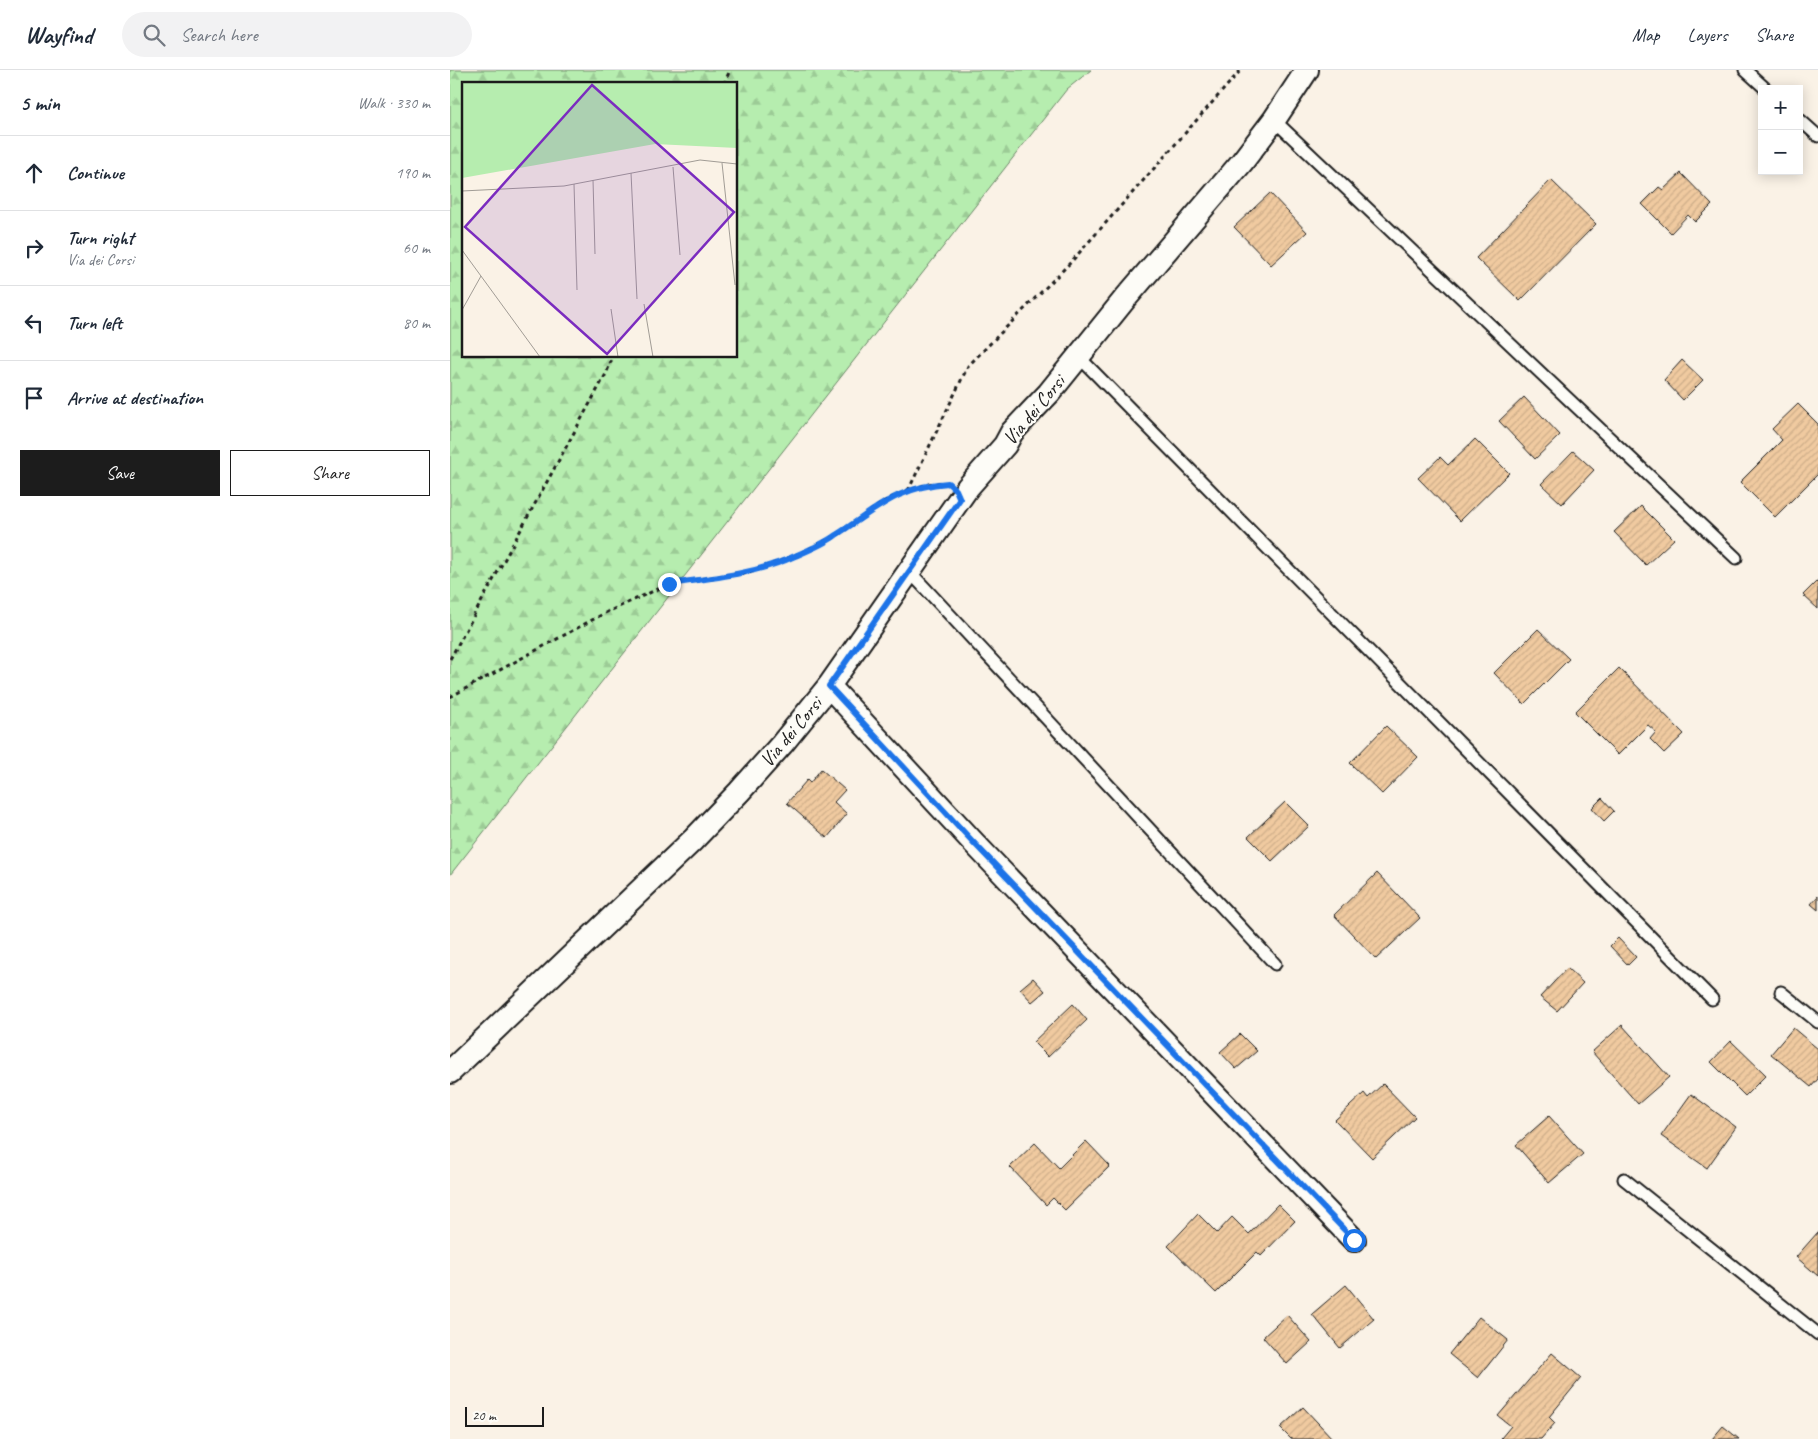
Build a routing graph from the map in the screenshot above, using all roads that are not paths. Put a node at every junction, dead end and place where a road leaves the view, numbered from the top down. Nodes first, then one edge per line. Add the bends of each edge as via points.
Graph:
1 (1308, 70) edge
2 (1745, 70) edge
3 (1762, 85) edge
4 (1274, 120) junction
5 (1803, 123) edge
6 (1818, 136) edge
7 (1078, 356) junction
8 (1736, 558) dead end
9 (910, 572) junction
10 (829, 686) junction
11 (1276, 964) dead end
12 (1781, 992) dead end
13 (1712, 999) dead end
14 (1818, 1022) edge
15 (450, 1072) edge
16 (1624, 1179) dead end
17 (1354, 1240) dead end
18 (1818, 1334) edge

1 - 4 street, Via dei Corsi
2 - 3 lane
4 - 7 street, Via dei Corsi
4 - 8 lane
5 - 6 lane
7 - 9 street, Via dei Corsi via 1012,432 960,499
7 - 13 lane
9 - 10 street, Via dei Corsi
9 - 11 lane
10 - 15 street, Via dei Corsi via 714,819
10 - 17 street via 974,843
12 - 14 lane
16 - 18 lane

